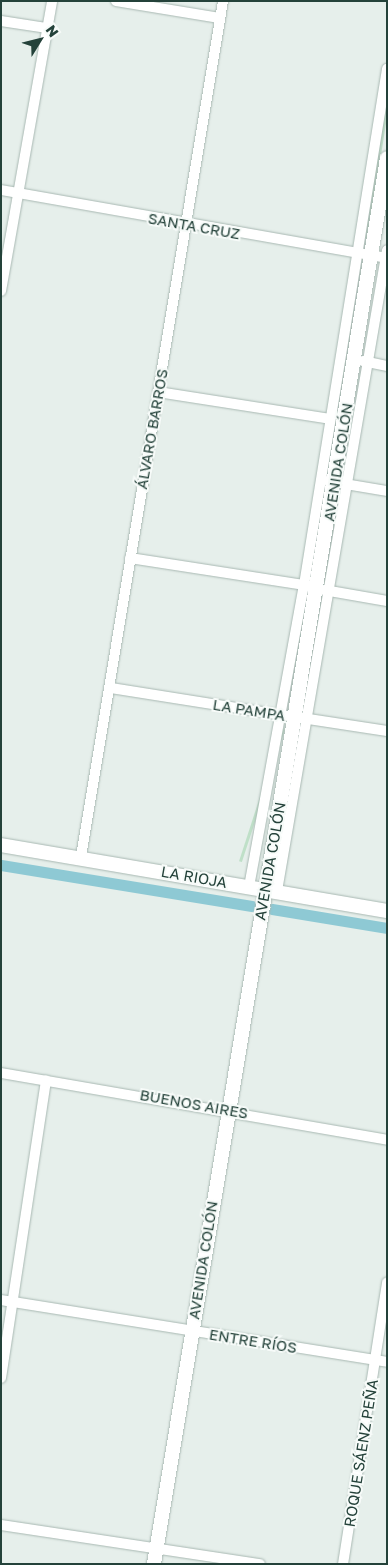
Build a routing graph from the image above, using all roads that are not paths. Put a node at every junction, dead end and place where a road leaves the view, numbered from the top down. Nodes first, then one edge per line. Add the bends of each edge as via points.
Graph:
1 (52, 1) edge
2 (116, 1) edge
3 (223, 1) edge
4 (220, 18) junction
5 (1, 21) edge
6 (47, 28) junction
7 (387, 69) edge
8 (387, 158) edge
9 (1, 190) edge
10 (16, 193) junction
11 (187, 226) junction
12 (356, 252) junction
13 (371, 255) junction
14 (386, 255) edge
15 (1, 292) edge
16 (340, 357) junction
17 (361, 361) junction
18 (387, 366) edge
19 (158, 392) junction
20 (330, 419) junction
21 (321, 480) junction
22 (342, 484) junction
23 (387, 491) edge
24 (130, 558) junction
25 (317, 588) junction
26 (387, 601) edge
27 (111, 688) junction
28 (294, 717) junction
29 (387, 731) edge
30 (1, 845) edge
31 (81, 857) junction
32 (250, 887) junction
33 (271, 890) junction
34 (387, 911) edge
35 (1, 1073) edge
36 (46, 1080) junction
37 (228, 1109) junction
38 (387, 1140) edge
39 (387, 1282) edge
40 (1, 1300) edge
41 (14, 1302) junction
42 (192, 1331) junction
43 (375, 1360) junction
44 (387, 1362) edge
45 (1, 1378) edge
46 (1, 1525) edge
47 (157, 1549) junction
48 (154, 1564) edge
49 (260, 1564) edge
50 (343, 1564) edge

1 - 6 street
2 - 4 street
3 - 4 street, ÁLVARO BARROS
4 - 11 street, ÁLVARO BARROS
5 - 6 street
6 - 10 street
7 - 12 street, AVENIDA COLÓN
8 - 13 main road, AVENIDA COLÓN
9 - 10 street, SANTA CRUZ
10 - 11 street, SANTA CRUZ
10 - 15 street
11 - 12 street, SANTA CRUZ
11 - 19 street, ÁLVARO BARROS
12 - 13 street, SANTA CRUZ
12 - 16 street, AVENIDA COLÓN
13 - 14 street, SANTA CRUZ
13 - 17 main road, AVENIDA COLÓN
14 - 17 street, AVENIDA COLÓN
16 - 17 street
16 - 20 street, AVENIDA COLÓN
17 - 18 street
17 - 22 main road, AVENIDA COLÓN
19 - 20 street
19 - 24 street, ÁLVARO BARROS
20 - 21 street, AVENIDA COLÓN
21 - 22 street
21 - 25 street, AVENIDA COLÓN
22 - 23 street
22 - 25 main road, AVENIDA COLÓN
24 - 25 street
24 - 27 street, ÁLVARO BARROS
25 - 26 street
25 - 28 main road, AVENIDA COLÓN
27 - 28 street, LA PAMPA
27 - 31 street, ÁLVARO BARROS
28 - 29 street, LA PAMPA
28 - 32 street, AVENIDA COLÓN
28 - 33 main road, AVENIDA COLÓN
30 - 31 main road, LA RIOJA
31 - 32 main road, LA RIOJA
32 - 33 main road, LA RIOJA
33 - 34 main road, LA RIOJA
33 - 37 main road, AVENIDA COLÓN
35 - 36 street, BUENOS AIRES
36 - 37 street, BUENOS AIRES
36 - 41 street
37 - 38 street, BUENOS AIRES
37 - 42 main road, AVENIDA COLÓN
39 - 43 street, ROQUE SÁENZ PEÑA
40 - 41 street, ENTRE RÍOS
41 - 42 street, ENTRE RÍOS
41 - 45 street
42 - 43 street, ENTRE RÍOS
42 - 47 main road, AVENIDA COLÓN
43 - 44 street, ENTRE RÍOS
43 - 50 street, ROQUE SÁENZ PEÑA
46 - 47 street
47 - 48 main road, AVENIDA COLÓN
47 - 49 street

